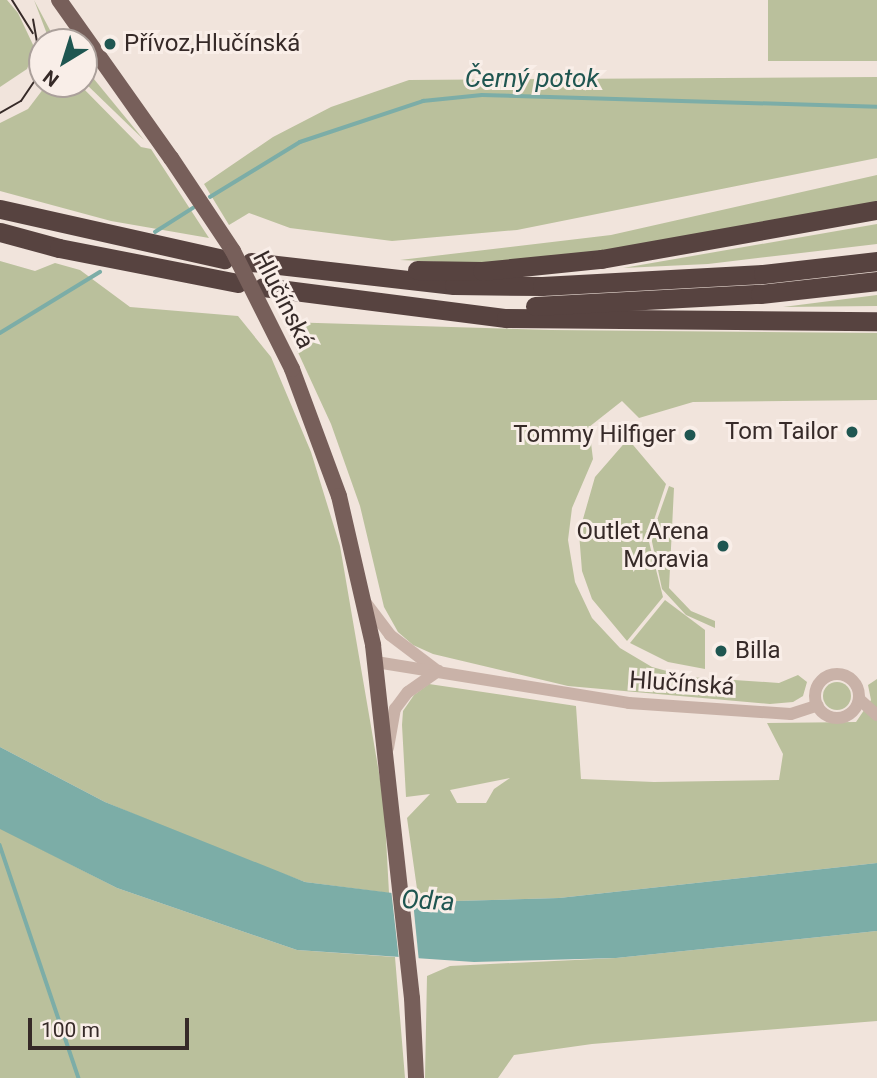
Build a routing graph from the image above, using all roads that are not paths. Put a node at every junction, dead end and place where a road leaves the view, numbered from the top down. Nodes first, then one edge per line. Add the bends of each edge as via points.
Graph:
1 (59, 0) edge
2 (0, 209) edge
3 (877, 210) edge
4 (0, 232) edge
5 (224, 259) dead end
6 (877, 261) edge
7 (877, 281) edge
8 (238, 283) dead end
9 (263, 287) dead end
10 (334, 297) junction
11 (877, 321) edge
12 (366, 603) junction
13 (376, 662) junction
14 (438, 671) junction
15 (859, 699) junction
16 (818, 705) junction
17 (877, 715) edge
18 (387, 754) junction
19 (415, 1078) edge

1 - 12 main road, Hlučínská, bridge via 233,251 292,369 339,496
2 - 5 highway
3 - 6 highway via 601,259 482,271 257,263 453,285 606,286
4 - 8 highway
7 - 10 highway via 608,305 452,304
9 - 10 highway
10 - 11 highway via 506,318
12 - 13 main road, Hlučínská
12 - 14 street via 390,635
13 - 14 street, Hlučínská
13 - 18 main road, Hlučínská
14 - 16 street, Hlučínská via 657,706 791,714
14 - 18 street via 408,692 395,709
15 - 16 street, Hlučínská via 854,709 841,717 829,716
15 - 16 street via 852,680 832,674 817,688
15 - 17 street
18 - 19 main road, Hlučínská via 412,998

